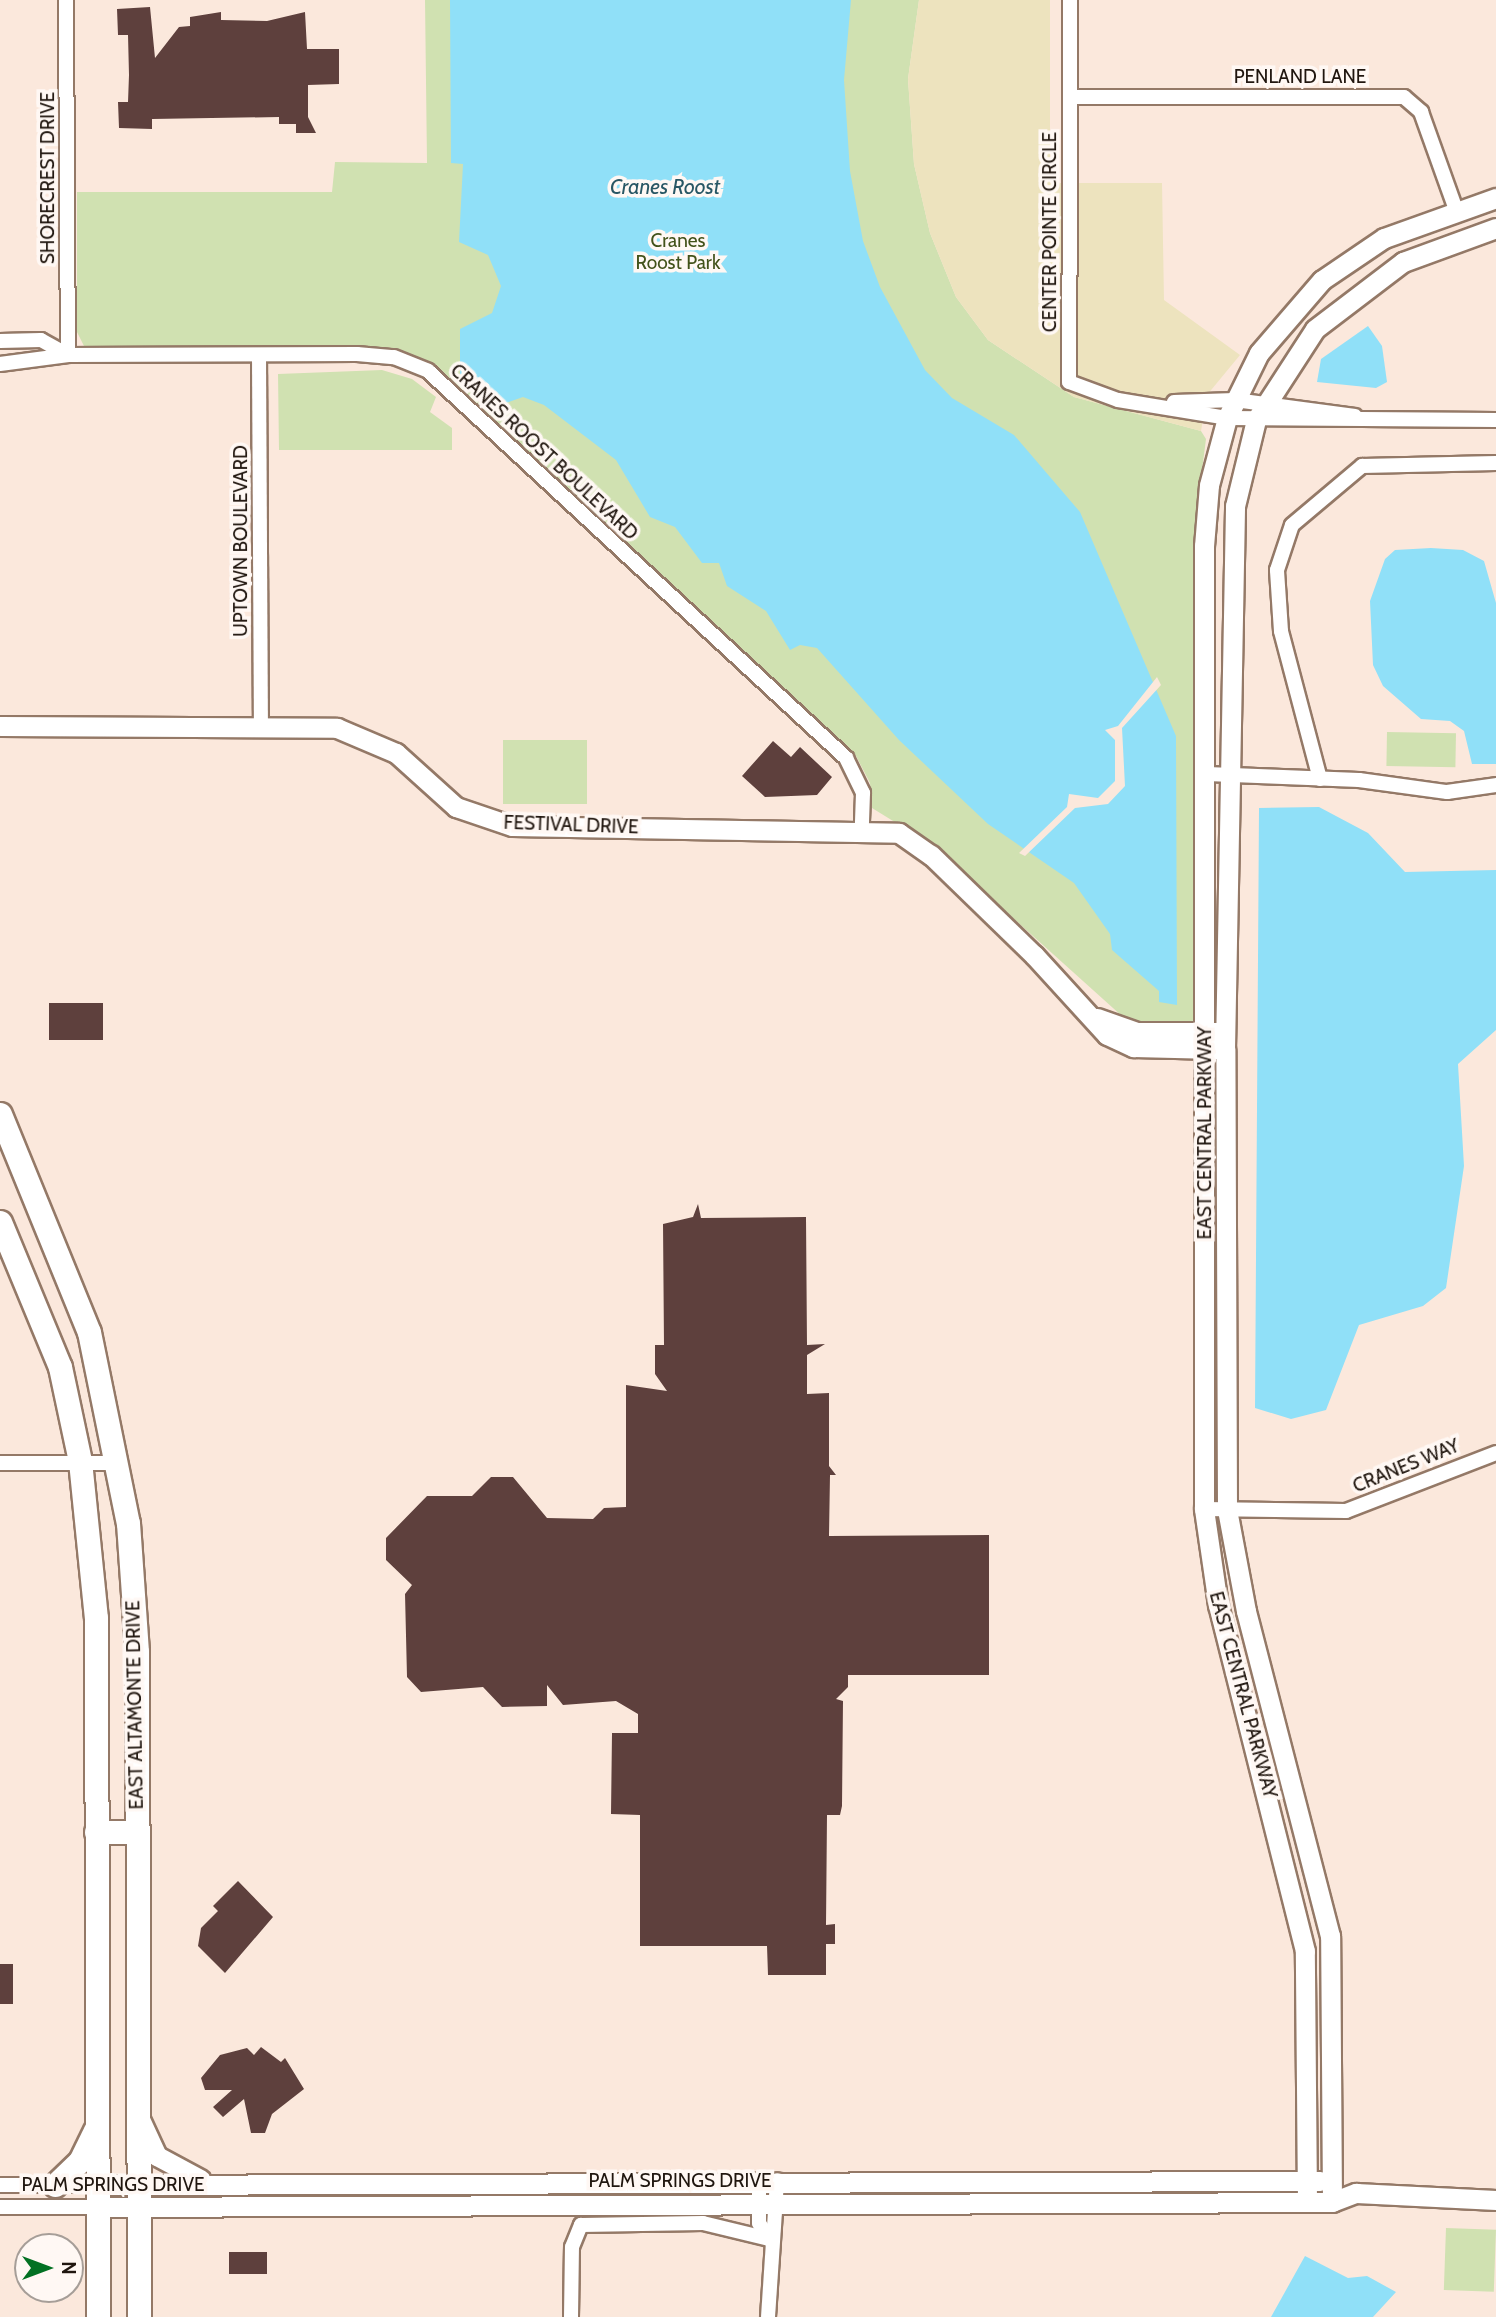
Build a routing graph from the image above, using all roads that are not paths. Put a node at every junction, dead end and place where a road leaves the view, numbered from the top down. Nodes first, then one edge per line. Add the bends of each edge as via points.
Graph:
1 (66, 0) edge
2 (1070, 0) edge
3 (1070, 97) junction
4 (1496, 198) edge
5 (1456, 210) junction
6 (1496, 228) edge
7 (0, 341) edge
8 (68, 355) junction
9 (259, 356) junction
10 (0, 364) edge
11 (1231, 409) junction
12 (1260, 411) junction
13 (1496, 420) edge
14 (1496, 463) edge
15 (0, 726) edge
16 (261, 726) junction
17 (1207, 774) junction
18 (1229, 776) junction
19 (1320, 779) junction
20 (1496, 785) edge
21 (862, 828) junction
22 (1205, 1040) junction
23 (1225, 1040) junction
24 (0, 1114) edge
25 (0, 1222) edge
26 (1496, 1453) edge
27 (80, 1461) junction
28 (0, 1463) edge
29 (119, 1463) junction
30 (1205, 1509) junction
31 (1227, 1509) junction
32 (96, 1832) junction
33 (137, 1832) junction
34 (137, 2113) junction
35 (97, 2124) junction
36 (768, 2180) junction
37 (1307, 2180) junction
38 (1333, 2181) junction
39 (218, 2184) junction
40 (0, 2185) edge
41 (55, 2185) junction
42 (1356, 2193) junction
43 (98, 2196) junction
44 (137, 2196) junction
45 (1496, 2200) edge
46 (1307, 2201) junction
47 (1332, 2202) junction
48 (768, 2203) junction
49 (0, 2207) edge
50 (769, 2239) junction
51 (98, 2317) edge
52 (139, 2317) edge
53 (571, 2317) edge
54 (768, 2317) edge

1 - 8 street, SHORECREST DRIVE
2 - 3 street, CENTER POINTE CIRCLE
3 - 5 street, PENLAND LANE via 1404,97 1421,112
3 - 11 street, CENTER POINTE CIRCLE via 1069,382 1147,403
4 - 5 main road, EAST CENTRAL PARKWAY
5 - 11 main road, EAST CENTRAL PARKWAY via 1384,238 1322,280 1259,353
6 - 12 main road, EAST CENTRAL PARKWAY via 1372,280 1315,329
7 - 8 street, CRANES ROOST BOULEVARD via 41,341
8 - 9 street, CRANES ROOST BOULEVARD
8 - 10 street, CRANES ROOST BOULEVARD
9 - 16 street, UPTOWN BOULEVARD
9 - 21 street, CRANES ROOST BOULEVARD via 394,357 444,384 846,758 863,793
11 - 12 street, CENTER POINTE CIRCLE
11 - 17 main road, EAST CENTRAL PARKWAY via 1209,485 1204,547
12 - 13 street, CENTER POINTE CIRCLE
12 - 18 main road, EAST CENTRAL PARKWAY via 1235,506
14 - 19 street via 1362,466 1292,525 1277,570 1281,631
15 - 16 main road, FESTIVAL DRIVE
16 - 21 main road, FESTIVAL DRIVE via 361,734 396,753 456,807 512,826
17 - 18 street
17 - 22 main road, EAST CENTRAL PARKWAY
18 - 19 street
18 - 23 main road, EAST CENTRAL PARKWAY
19 - 20 street via 1447,792
21 - 22 main road, FESTIVAL DRIVE via 899,833 931,855 1097,1018 1107,1035 1133,1047
22 - 23 main road, FESTIVAL DRIVE
22 - 30 main road, EAST CENTRAL PARKWAY
23 - 31 main road, EAST CENTRAL PARKWAY
24 - 29 main road, EAST ALTAMONTE DRIVE via 89,1332
25 - 27 main road via 60,1367
26 - 31 street, CRANES WAY via 1346,1511
27 - 28 street
27 - 29 street
27 - 32 main road via 96,1618
29 - 33 main road, EAST ALTAMONTE DRIVE via 137,1652
30 - 31 street, CRANES WAY
30 - 37 main road, EAST CENTRAL PARKWAY via 1219,1605 1288,1864 1305,1951
31 - 38 main road, EAST CENTRAL PARKWAY via 1247,1611 1330,1936
32 - 33 main road
32 - 35 main road
33 - 34 main road, EAST ALTAMONTE DRIVE
34 - 39 main road via 157,2156 183,2174
34 - 44 main road, EAST ALTAMONTE DRIVE
35 - 41 main road via 80,2161
35 - 43 main road
36 - 37 main road, PALM SPRINGS DRIVE
36 - 39 main road, PALM SPRINGS DRIVE
36 - 48 street
37 - 38 main road, PALM SPRINGS DRIVE
37 - 46 main road, EAST CENTRAL PARKWAY
38 - 42 main road, PALM SPRINGS DRIVE
38 - 47 main road, EAST CENTRAL PARKWAY
39 - 44 main road, PALM SPRINGS DRIVE
40 - 41 street, PALM SPRINGS DRIVE
41 - 43 street, PALM SPRINGS DRIVE
42 - 45 main road, PALM SPRINGS DRIVE
42 - 47 main road, PALM SPRINGS DRIVE
43 - 44 main road, PALM SPRINGS DRIVE
43 - 49 street, PALM SPRINGS DRIVE
43 - 51 main road
44 - 48 main road, PALM SPRINGS DRIVE
44 - 52 main road, EAST ALTAMONTE DRIVE
46 - 47 main road, PALM SPRINGS DRIVE
46 - 48 main road, PALM SPRINGS DRIVE
48 - 50 street via 761,2232
50 - 53 street via 702,2223 581,2225 572,2247
50 - 54 street

